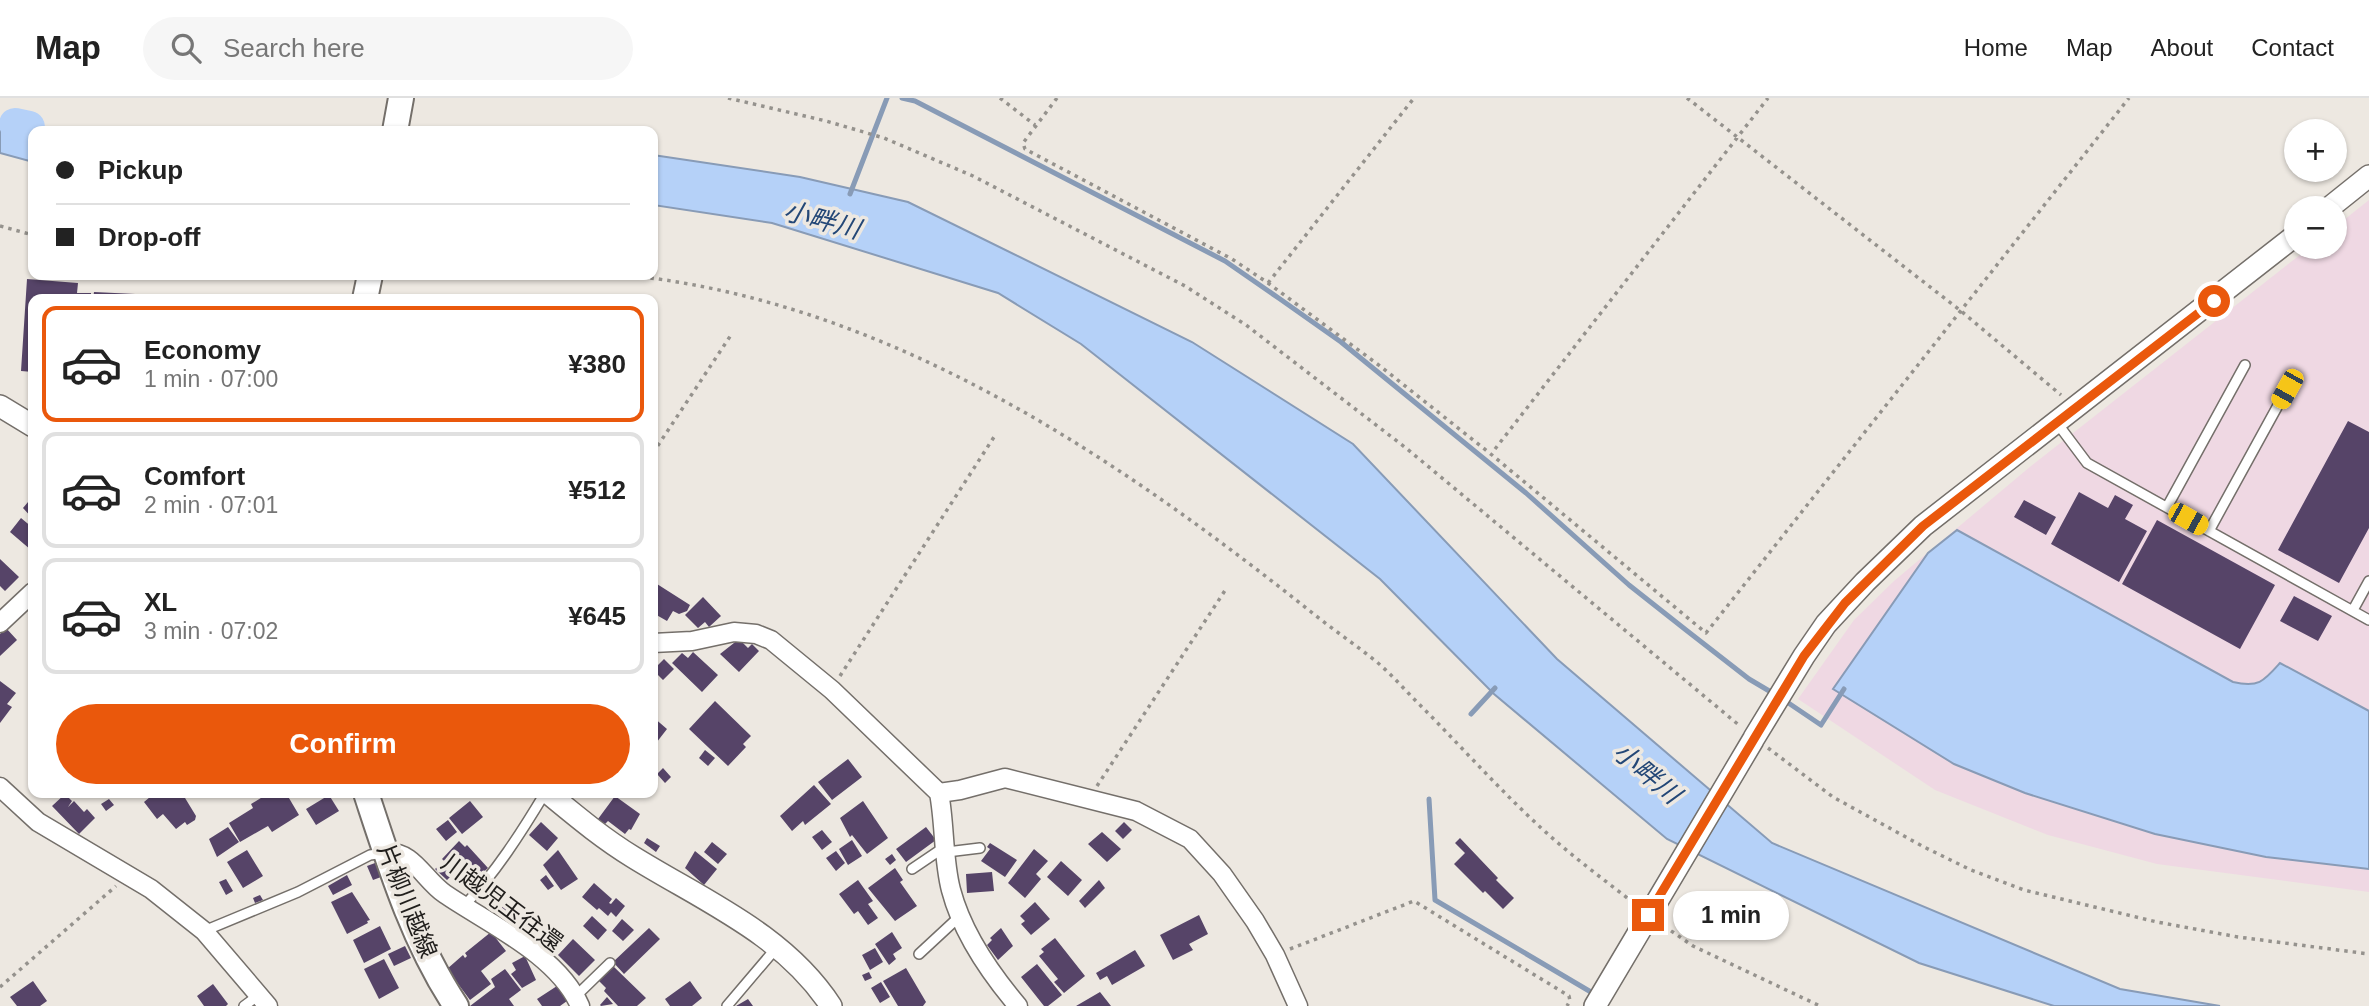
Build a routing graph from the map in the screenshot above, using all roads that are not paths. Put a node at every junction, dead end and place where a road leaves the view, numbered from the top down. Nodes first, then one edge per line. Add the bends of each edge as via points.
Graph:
1 (401, 98) edge
2 (396, 126) edge
3 (2369, 176) edge
4 (2344, 196) edge
5 (2284, 244) edge
6 (2245, 365) dead end
7 (2287, 389) dead end
8 (0, 406) edge
9 (2057, 422) junction
10 (28, 423) edge
11 (2167, 507) junction
12 (2209, 531) junction
13 (2369, 581) edge
14 (28, 597) edge
15 (2353, 610) junction
16 (2369, 620) edge
17 (0, 623) edge
18 (658, 643) edge
19 (0, 787) edge
20 (939, 793) junction
21 (368, 798) edge
22 (543, 798) edge
23 (552, 798) edge
24 (980, 848) dead end
25 (946, 849) junction
26 (386, 853) junction
27 (912, 869) dead end
28 (464, 906) junction
29 (960, 916) junction
30 (204, 931) junction
31 (778, 946) junction
32 (919, 954) dead end
33 (610, 963) dead end
34 (264, 1000) edge
35 (578, 1001) edge
36 (244, 1006) edge
37 (456, 1006) edge
38 (727, 1006) edge
39 (831, 1006) edge
40 (1018, 1006) edge
41 (1297, 1006) edge
42 (1595, 1006) edge

1 - 2 main road
3 - 4 street
5 - 9 street
6 - 11 lane
7 - 12 lane
8 - 10 street
9 - 11 lane via 2087,463
9 - 42 street via 1923,526 1826,624
11 - 12 lane
12 - 15 lane
13 - 15 lane
14 - 17 street
15 - 16 lane
18 - 20 street via 734,632 771,640 832,690
19 - 30 street via 38,822 128,875
20 - 25 street
20 - 41 street via 1005,778 1136,811 1190,839 1255,921
21 - 26 main road, 片柳川越線
22 - 28 lane
23 - 31 street via 606,840
24 - 25 lane
25 - 27 lane
25 - 29 street via 950,888
26 - 28 street, 川越児玉往還 via 406,856 442,893
26 - 30 lane via 370,855 298,892
26 - 37 main road, 片柳川越線 via 427,958
28 - 35 street, 川越児玉往還 via 531,950
29 - 32 lane
29 - 40 street
30 - 34 street
31 - 38 lane
31 - 39 street
33 - 35 lane
34 - 36 lane

